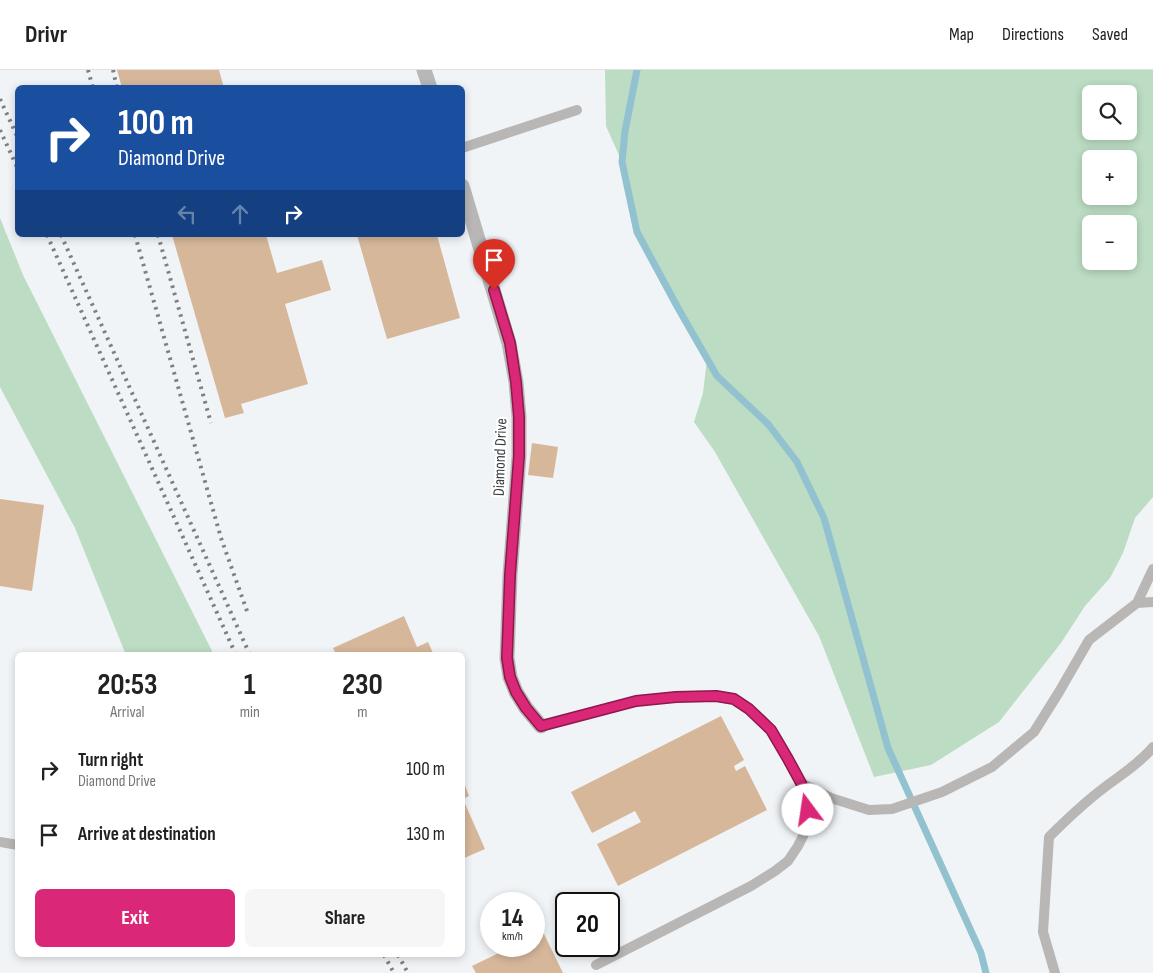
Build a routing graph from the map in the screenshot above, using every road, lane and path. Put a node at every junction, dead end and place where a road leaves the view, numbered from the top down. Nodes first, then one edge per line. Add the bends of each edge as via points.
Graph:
1 (424, 70) edge
2 (429, 85) edge
3 (577, 110) dead end
4 (465, 147) edge
5 (465, 196) edge
6 (1153, 569) edge
7 (1153, 602) edge
8 (1138, 603) junction
9 (541, 726) joint
10 (1153, 747) edge
11 (801, 783) junction
12 (0, 842) edge
13 (15, 844) edge
14 (596, 965) dead end
15 (1055, 973) edge

1 - 2 street
3 - 4 lane
5 - 9 street, Diamond Drive via 510,343 516,382 519,456 507,658 516,692
6 - 8 lane
7 - 8 lane
8 - 11 lane via 1089,640 1034,732 992,766 942,792 892,809 869,810 831,798
9 - 11 lane via 636,701 716,696 734,699 771,730
10 - 15 lane via 1128,771 1068,817 1049,837 1043,932
11 - 14 lane via 808,810 804,834 788,861 776,872
12 - 13 lane

